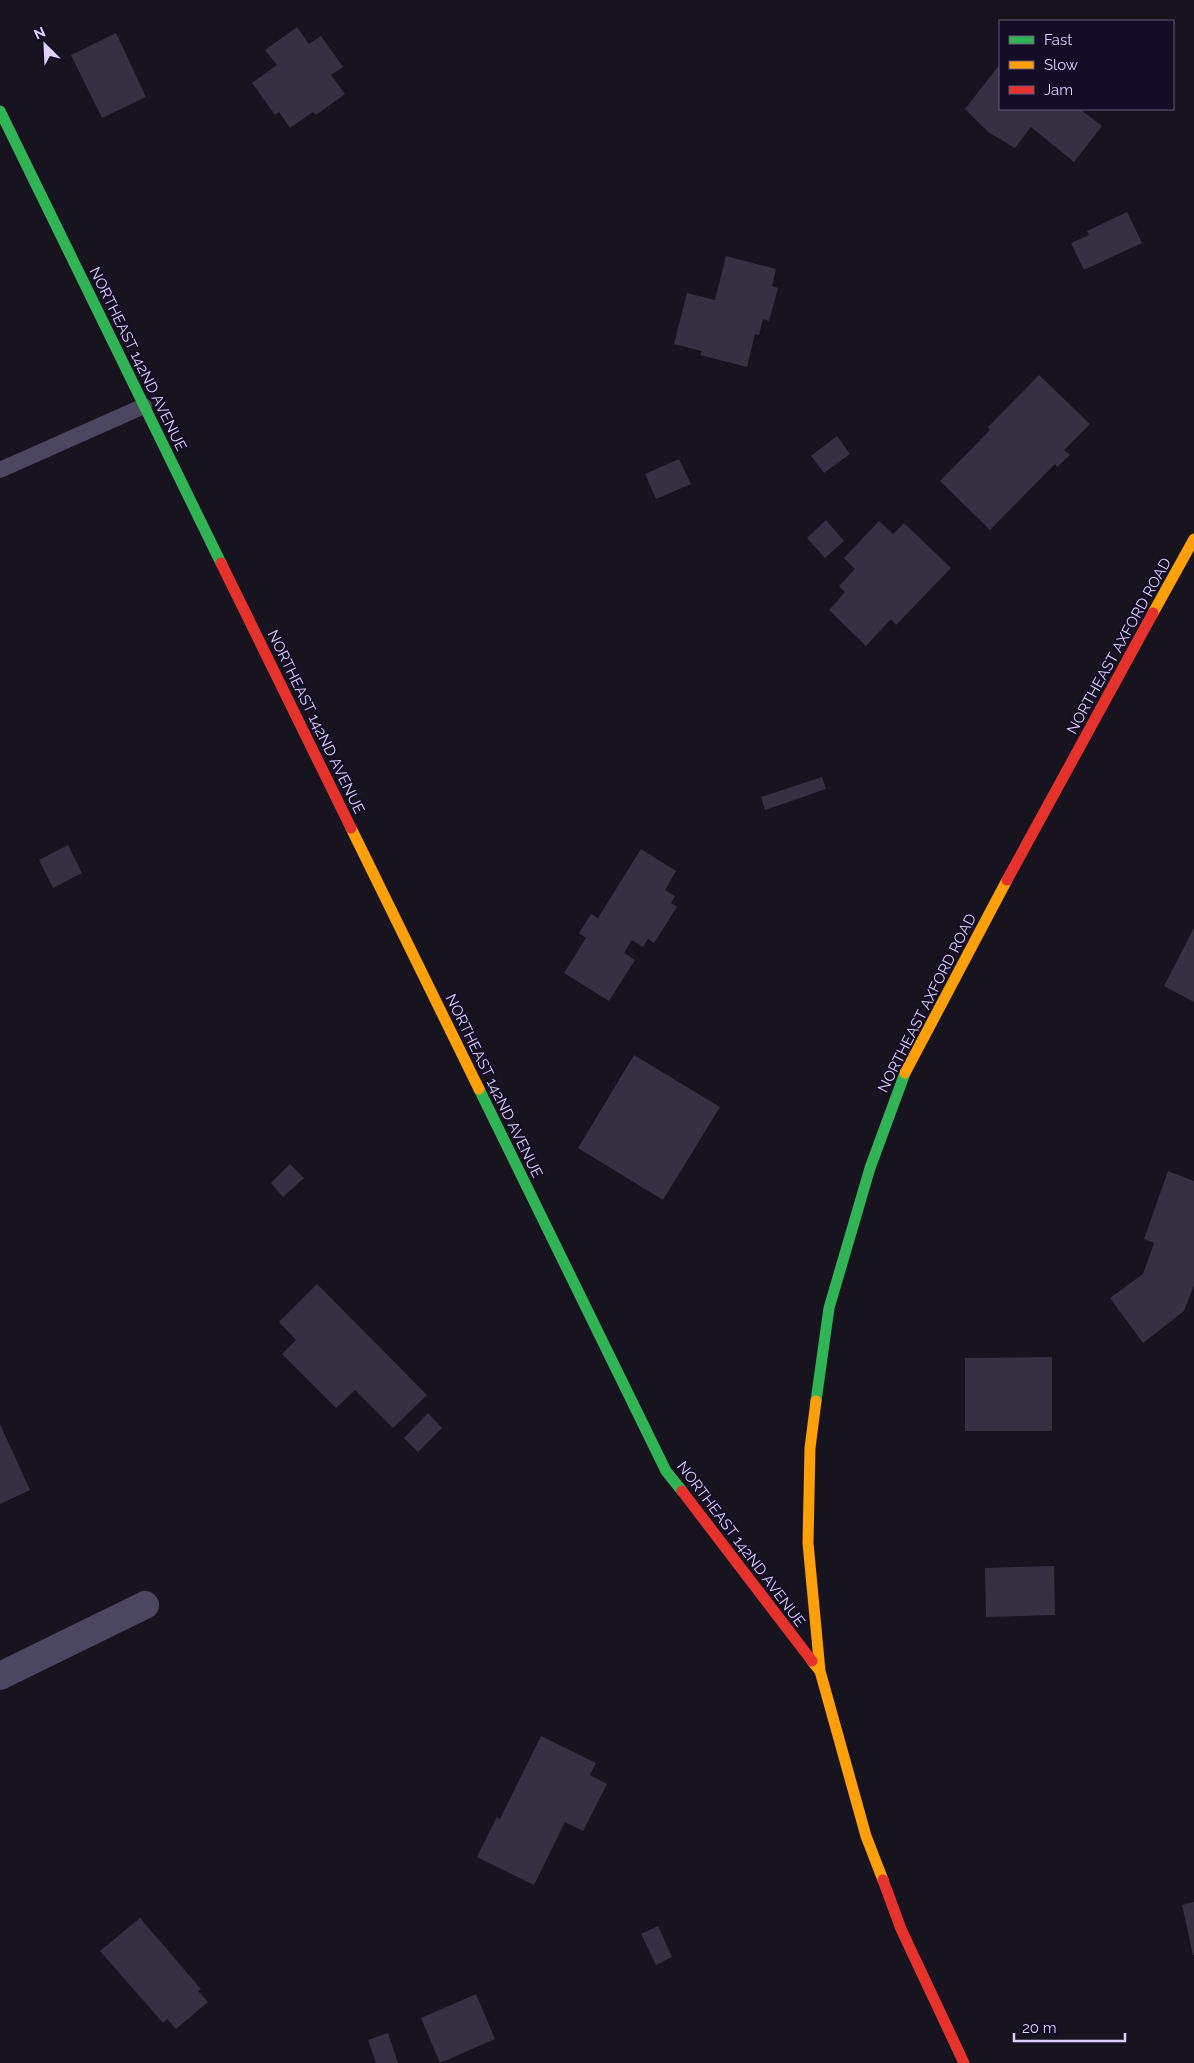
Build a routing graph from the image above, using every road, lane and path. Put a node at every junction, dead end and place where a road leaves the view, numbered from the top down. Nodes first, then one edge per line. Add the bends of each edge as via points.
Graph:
1 (0, 111) edge
2 (144, 406) junction
3 (0, 470) edge
4 (1194, 539) edge
5 (145, 1604) dead end
6 (820, 1671) junction
7 (0, 1676) edge
8 (964, 2063) edge

1 - 2 street, NORTHEAST 142ND AVENUE
2 - 3 lane
2 - 6 street, NORTHEAST 142ND AVENUE via 666,1471
4 - 6 street, NORTHEAST AXFORD ROAD via 899,1084 870,1168 829,1308 810,1448 808,1543
5 - 7 street
6 - 8 street, NORTHEAST 142ND AVENUE via 866,1836 900,1929

